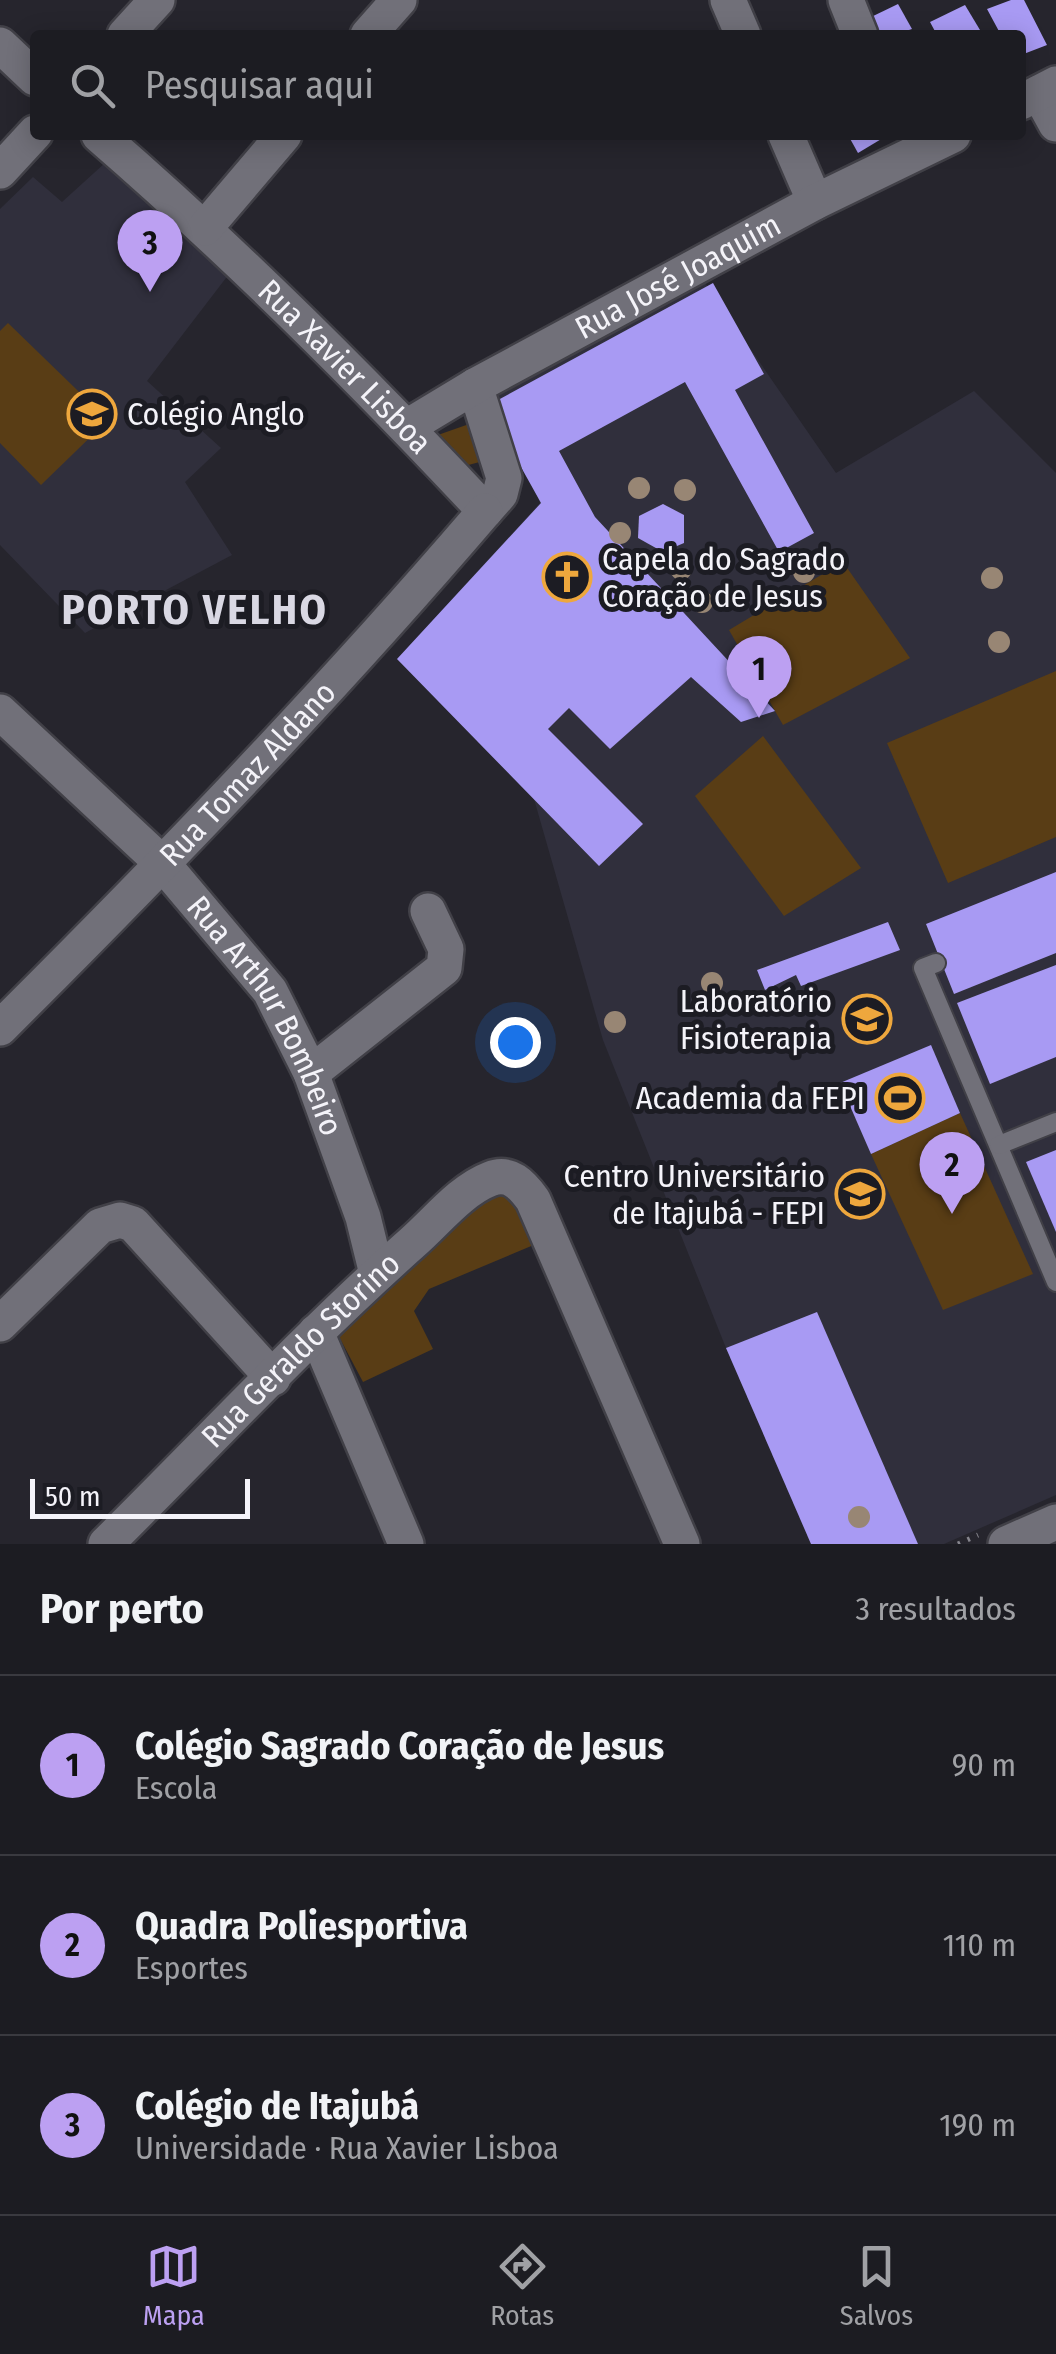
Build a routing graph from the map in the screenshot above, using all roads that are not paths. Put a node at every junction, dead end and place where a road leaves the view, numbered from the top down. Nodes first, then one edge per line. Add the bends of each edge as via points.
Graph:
1 (157, 0) edge
2 (399, 0) edge
3 (728, 0) edge
4 (846, 0) edge
5 (130, 30) edge
6 (372, 30) edge
7 (741, 30) edge
8 (858, 30) edge
9 (0, 45) edge
10 (30, 73) edge
11 (30, 138) edge
12 (105, 140) edge
13 (280, 140) edge
14 (788, 140) edge
15 (907, 145) edge
16 (0, 171) edge
17 (815, 202) junction
18 (206, 228) junction
19 (475, 386) junction
20 (407, 427) junction
21 (485, 510) junction
22 (0, 712) edge
23 (163, 864) junction
24 (428, 911) dead end
25 (936, 963) dead end
26 (0, 1028) edge
27 (311, 1074) junction
28 (1056, 1122) edge
29 (998, 1145) junction
30 (377, 1274) junction
31 (1056, 1282) edge
32 (0, 1324) edge
33 (316, 1332) junction
34 (274, 1378) junction
35 (1056, 1522) edge
36 (106, 1544) edge
37 (406, 1544) edge
38 (682, 1544) edge
39 (1006, 1544) edge

1 - 5 street
2 - 6 street
3 - 7 street
4 - 8 street
9 - 10 street
11 - 16 street
12 - 18 street, Rua Xavier Lisboa
13 - 18 street
14 - 17 street
15 - 17 street, Rua José Joaquim
17 - 19 street, Rua José Joaquim
18 - 20 street, Rua Xavier Lisboa
19 - 20 street, Rua José Joaquim
19 - 21 street via 504,478
20 - 21 street, Rua Xavier Lisboa
21 - 23 street, Rua Tomaz Aldano via 377,637
22 - 23 street, Rua Arthur Bombeiro
23 - 26 street, Rua Tomaz Aldano
23 - 27 street, Rua Arthur Bombeiro via 270,991
24 - 27 street via 446,949 444,968
25 - 29 lane via 923,968 973,1065
27 - 30 street, Rua Arthur Bombeiro
28 - 29 lane
29 - 31 lane
30 - 33 street, Rua Geraldo Storino
30 - 38 street, Rua Geraldo Storino via 492,1177 522,1184
32 - 34 street via 100,1226 120,1220 133,1224
33 - 34 street, Rua Geraldo Storino
33 - 37 street
34 - 36 street, Rua Geraldo Storino
35 - 39 street

